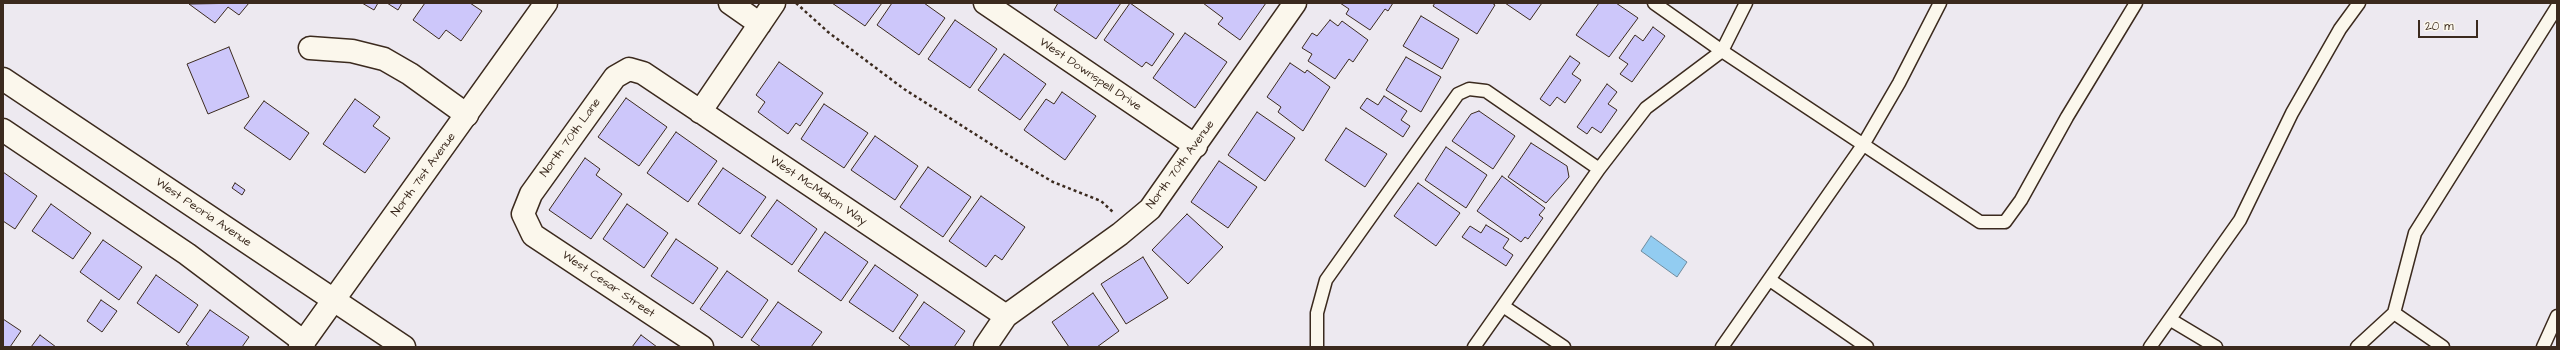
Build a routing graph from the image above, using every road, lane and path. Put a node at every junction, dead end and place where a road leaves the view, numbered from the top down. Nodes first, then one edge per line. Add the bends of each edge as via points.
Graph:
1 (546, 3) edge
2 (730, 3) edge
3 (774, 3) edge
4 (796, 3) edge
5 (985, 3) edge
6 (1295, 3) edge
7 (1654, 3) edge
8 (1746, 3) edge
9 (1940, 3) edge
10 (2136, 3) edge
11 (2359, 3) edge
12 (2557, 7) edge
13 (760, 24) junction
14 (310, 48) dead end
15 (1722, 51) junction
16 (629, 69) joint
17 (3, 79) edge
18 (700, 112) junction
19 (467, 115) junction
20 (3, 130) edge
21 (1864, 145) junction
22 (1196, 146) junction
23 (1599, 169) junction
24 (523, 214) joint
25 (1127, 228) junction
26 (1770, 280) junction
27 (333, 300) junction
28 (1503, 306) junction
29 (2394, 313) junction
30 (1006, 316) junction
31 (2557, 316) edge
32 (2171, 320) junction
33 (302, 344) edge
34 (404, 347) edge
35 (702, 347) edge
36 (985, 347) edge
37 (1317, 347) edge
38 (1474, 347) edge
39 (1564, 347) edge
40 (1722, 347) edge
41 (1867, 347) edge
42 (2150, 347) edge
43 (2216, 347) edge
44 (2357, 347) edge
45 (2443, 347) edge
46 (2544, 347) edge

1 - 19 street, North 71st Avenue
2 - 13 street
3 - 13 street
4 - 25 path via 828,32 904,89 1053,182 1101,201
5 - 22 street, West Downspell Drive
6 - 22 street, North 70th Avenue
7 - 15 lane
8 - 15 lane
9 - 21 lane
10 - 21 lane via 2067,117 2021,200 2005,222 1980,222
11 - 32 lane via 2340,29 2292,113 2240,220
12 - 29 lane via 2415,233
13 - 18 street
14 - 19 street via 352,51 384,59 410,74
15 - 21 lane
15 - 23 lane via 1646,108
16 - 18 street, West McMahon Way via 643,73
16 - 24 street, North 70th Lane via 615,76 531,194
17 - 27 street, West Peoria Avenue
18 - 30 street, West McMahon Way
19 - 27 street, North 71st Avenue
20 - 33 street via 187,254
21 - 26 lane
22 - 25 street, North 70th Avenue via 1150,209
23 - 28 lane
23 - 37 lane via 1486,92 1469,88 1458,94 1326,280 1317,312
24 - 35 street, West Cesar Street via 533,235
25 - 30 street, North 70th Avenue
26 - 40 lane
26 - 41 lane
27 - 33 street, North 71st Avenue
27 - 34 street, West Peoria Avenue
28 - 38 lane
28 - 39 lane
29 - 44 lane
29 - 45 lane
30 - 36 street, North 70th Avenue
31 - 46 lane
32 - 42 lane
32 - 43 lane

